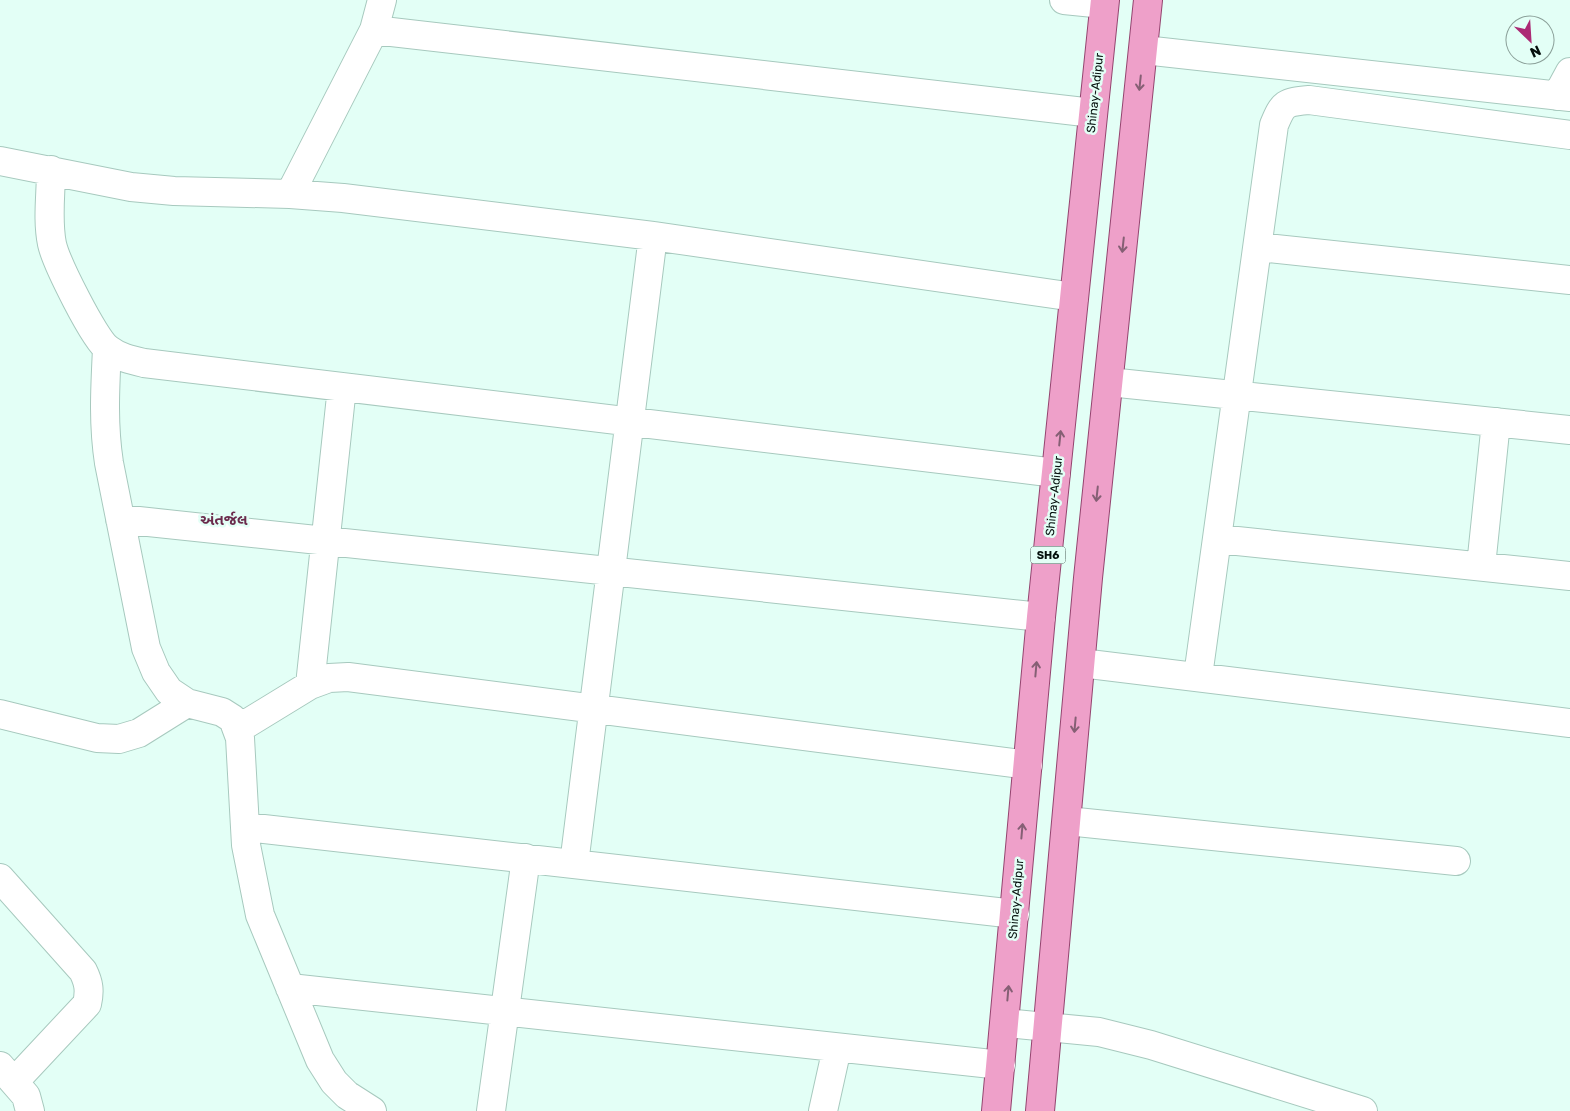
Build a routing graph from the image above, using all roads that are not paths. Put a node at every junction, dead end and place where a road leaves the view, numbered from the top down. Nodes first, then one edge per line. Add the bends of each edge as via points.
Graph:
1 (382, 0) edge
2 (1064, 0) edge
3 (1148, 0) edge
4 (1104, 2) edge
5 (374, 30) junction
6 (1144, 50) junction
7 (1570, 72) edge
8 (1563, 96) edge
9 (1093, 113) junction
10 (1570, 135) edge
11 (0, 160) edge
12 (51, 170) junction
13 (290, 194) junction
14 (653, 236) junction
15 (1258, 247) junction
16 (1570, 280) edge
17 (1074, 297) junction
18 (107, 349) junction
19 (1109, 382) junction
20 (342, 387) junction
21 (1237, 395) junction
22 (630, 421) junction
23 (1496, 422) junction
24 (1570, 430) edge
25 (1056, 473) junction
26 (120, 519) junction
27 (1218, 538) junction
28 (326, 541) junction
29 (1481, 566) junction
30 (611, 571) junction
31 (1570, 576) edge
32 (1041, 617) junction
33 (1081, 663) junction
34 (1198, 676) junction
35 (310, 685) junction
36 (186, 703) junction
37 (594, 709) junction
38 (0, 714) edge
39 (1570, 723) edge
40 (238, 729) junction
41 (1028, 765) junction
42 (1067, 820) junction
43 (246, 826) junction
44 (526, 858) junction
45 (1456, 861) dead end
46 (574, 864) junction
47 (0, 878) edge
48 (1015, 914) junction
49 (290, 988) junction
50 (505, 1011) junction
51 (1005, 1023) junction
52 (1048, 1027) junction
53 (838, 1048) junction
54 (1001, 1065) junction
55 (7, 1074) edge
56 (30, 1111) edge
57 (372, 1111) edge
58 (491, 1111) edge
59 (823, 1111) edge
60 (996, 1111) edge
61 (1040, 1111) edge
62 (1363, 1111) edge

1 - 5 street
2 - 4 street
3 - 6 main road
4 - 9 main road, Shinay-Adipur / SH6
5 - 9 street
5 - 13 street
6 - 8 street
6 -> 19 main road
7 - 8 street
9 - 17 main road, Shinay-Adipur / SH6
10 - 15 street via 1309,100 1290,102 1281,109 1274,126
11 - 12 street
12 - 13 street via 131,187
12 - 18 street via 52,245 95,335
13 - 14 street
14 - 17 street
14 - 22 street
15 - 16 street
15 - 21 street
25 -> 17 main road, Shinay-Adipur / SH6
18 - 20 street via 123,358 144,363
18 - 26 street via 105,434
19 - 21 street
19 -> 33 main road
20 - 22 street
20 - 28 street
21 - 23 street
21 - 27 street
22 - 25 street
22 - 30 street
23 - 24 street
23 - 29 street
25 - 32 main road, Shinay-Adipur / SH6
26 - 28 street
26 - 36 street via 146,648 156,672 169,691
27 - 29 street
27 - 34 street
28 - 30 street
28 - 35 street
29 - 31 street
30 - 32 street
30 - 37 street
41 -> 32 main road, Shinay-Adipur / SH6
33 - 34 street
33 -> 42 main road
34 - 39 street
35 - 37 street via 329,678 348,677
35 - 40 street
36 - 38 street via 139,733 120,739 97,738
36 - 40 street via 222,712 233,719
37 - 41 street
37 - 46 street
40 - 43 street
48 -> 41 main road, Shinay-Adipur / SH6
42 - 45 street
42 - 52 main road
43 - 44 street
43 - 49 street via 250,871 260,915
44 - 46 street
44 - 50 street
46 - 48 street
47 - 55 street via 82,971 89,993 87,1004
51 -> 48 main road, Shinay-Adipur / SH6
49 - 50 street
49 - 57 street via 320,1060 334,1082
50 - 53 street
50 - 58 street
51 - 52 street
51 - 54 main road, Shinay-Adipur / SH6
52 - 61 main road
52 - 62 street via 1099,1032 1151,1045
53 - 54 street
53 - 59 street
54 - 60 main road, Shinay-Adipur / SH6
55 - 56 street via 26,1096

